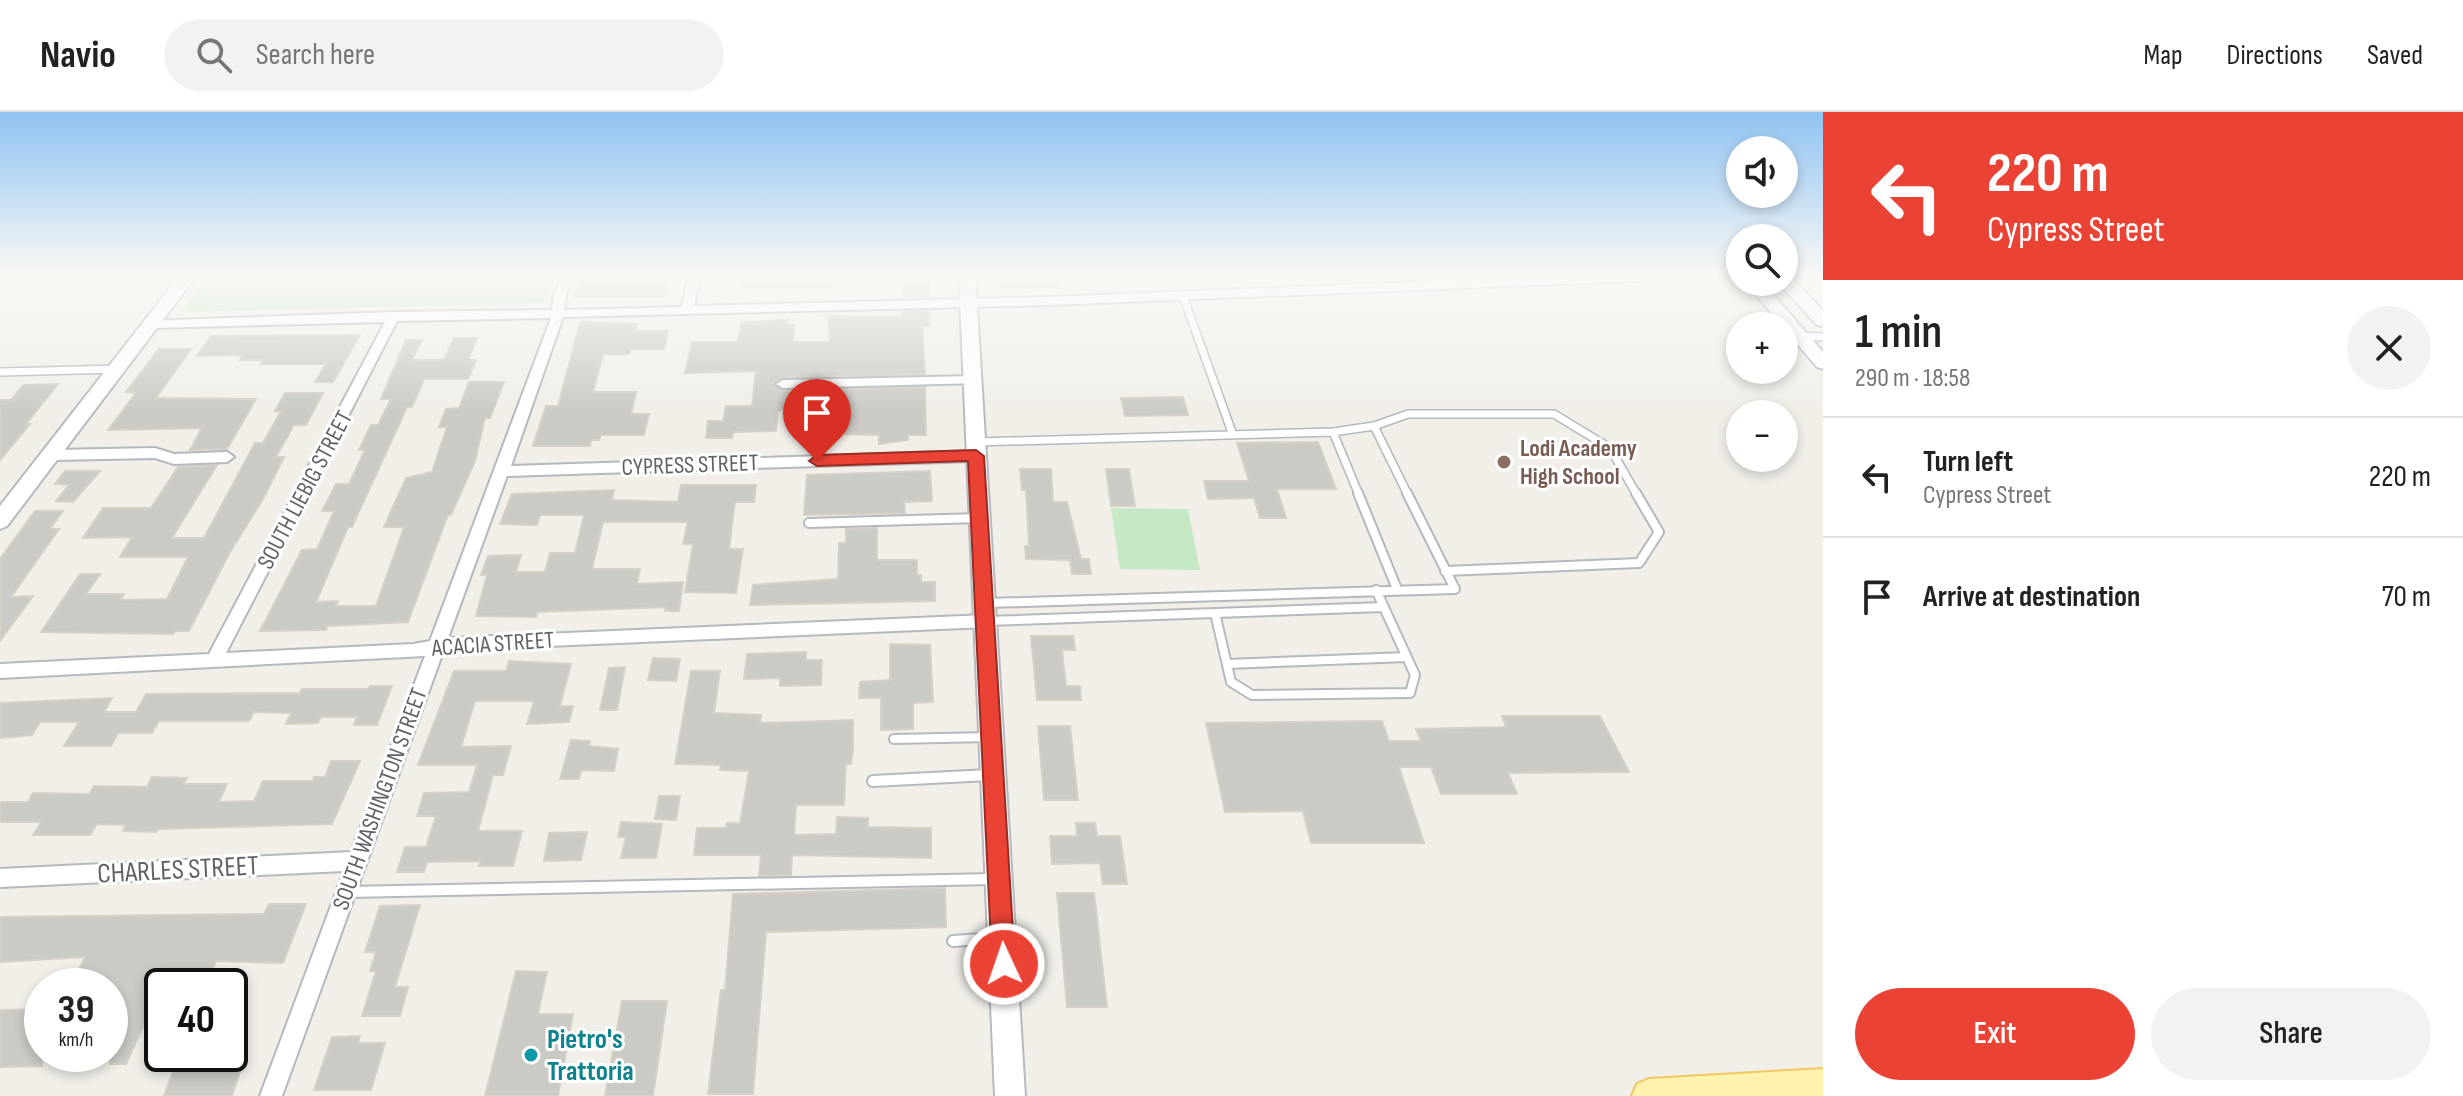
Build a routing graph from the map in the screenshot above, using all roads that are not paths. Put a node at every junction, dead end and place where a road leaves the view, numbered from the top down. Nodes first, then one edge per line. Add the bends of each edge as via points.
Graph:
1 (154, 321) edge
2 (245, 321) edge
3 (391, 321) edge
4 (554, 321) edge
5 (970, 321) edge
6 (1192, 321) edge
7 (1787, 321) edge
8 (152, 324) junction
9 (1800, 336) junction
10 (1823, 337) edge
11 (1823, 363) edge
12 (119, 369) junction
13 (0, 372) edge
14 (975, 380) junction
15 (783, 384) dead end
16 (1374, 426) junction
17 (1333, 432) junction
18 (1233, 435) junction
19 (976, 449) junction
20 (54, 455) junction
21 (227, 457) dead end
22 (499, 471) junction
23 (980, 518) junction
24 (0, 521) edge
25 (809, 523) dead end
26 (1445, 571) junction
27 (1397, 589) junction
28 (1376, 590) junction
29 (1249, 595) junction
30 (1384, 607) junction
31 (986, 612) junction
32 (1255, 612) junction
33 (1215, 613) junction
34 (435, 648) junction
35 (1407, 657) junction
36 (214, 661) junction
37 (1227, 664) junction
38 (0, 671) edge
39 (992, 736) junction
40 (894, 739) dead end
41 (994, 775) junction
42 (873, 781) dead end
43 (357, 861) junction
44 (0, 878) edge
45 (999, 879) junction
46 (346, 892) junction
47 (1002, 938) junction
48 (953, 941) dead end
49 (1823, 1086) edge
50 (271, 1096) edge
51 (1010, 1096) edge
52 (1649, 1096) edge

1 - 8 street
2 - 8 street
3 - 36 street, SOUTH LIEBIG STREET
4 - 22 street, SOUTH WASHINGTON STREET
5 - 14 street
6 - 18 lane
7 - 9 street
8 - 12 street
9 - 10 lane
9 - 11 street
12 - 13 lane
12 - 20 street
14 - 15 street
14 - 19 street
16 - 17 lane
16 - 26 lane
16 - 26 lane via 1408,414 1554,414 1610,448 1659,532 1639,563
17 - 18 lane
17 - 27 lane
18 - 19 lane
19 - 22 street, CYPRESS STREET
19 - 23 street
20 - 21 street
20 - 24 street
22 - 34 street, SOUTH WASHINGTON STREET
23 - 25 lane
23 - 31 street
26 - 27 lane via 1455,589
27 - 28 lane
28 - 29 lane
28 - 30 lane
29 - 31 lane
29 - 32 lane
30 - 32 lane
30 - 35 lane
31 - 33 lane
31 - 34 street, ACACIA STREET
31 - 39 street
32 - 33 lane
33 - 37 lane
34 - 36 street, ACACIA STREET
34 - 43 street, SOUTH WASHINGTON STREET
35 - 37 lane
35 - 37 lane via 1415,675 1410,693 1252,695 1231,682
36 - 38 street, ACACIA STREET
39 - 40 lane
39 - 41 street
41 - 42 lane
41 - 45 street
43 - 44 street, CHARLES STREET
43 - 46 street, SOUTH WASHINGTON STREET
45 - 46 lane
45 - 47 street
46 - 50 street, SOUTH WASHINGTON STREET
47 - 48 lane
47 - 51 street
49 - 52 main road

